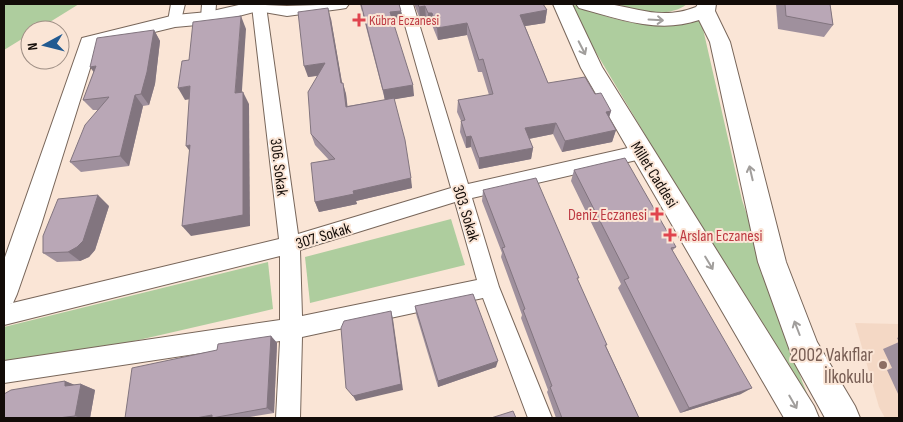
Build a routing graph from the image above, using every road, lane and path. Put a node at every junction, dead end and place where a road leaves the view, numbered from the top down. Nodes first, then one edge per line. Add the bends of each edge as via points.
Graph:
1 (340, 4) edge
2 (406, 4) edge
3 (562, 4) edge
4 (586, 4) edge
5 (261, 5) edge
6 (706, 8) edge
7 (208, 11) edge
8 (176, 13) edge
9 (641, 152) junction
10 (460, 193) junction
11 (290, 245) junction
12 (489, 287) junction
13 (4, 294) edge
14 (4, 315) edge
15 (291, 329) junction
16 (4, 372) edge
17 (288, 418) edge
18 (540, 418) edge
19 (802, 418) edge
20 (843, 418) edge

1 - 5 street via 287,11
2 - 10 street, 303. Sokak
3 -> 9 main road, Millet Caddesi via 592,68
4 -> 6 main road via 644,20 672,21 690,18
5 - 7 street
5 - 11 street, 306. Sokak
20 -> 6 main road via 805,351 772,262 720,42
7 - 8 street
8 - 13 street via 89,42
9 - 10 street, 307. Sokak
9 -> 19 main road, Millet Caddesi
10 - 11 street, 307. Sokak
10 - 12 street, 303. Sokak
11 - 14 street, 307. Sokak
11 - 15 street, 306. Sokak
12 - 15 street
12 - 18 street, 303. Sokak
15 - 16 street
15 - 17 street, 306. Sokak

